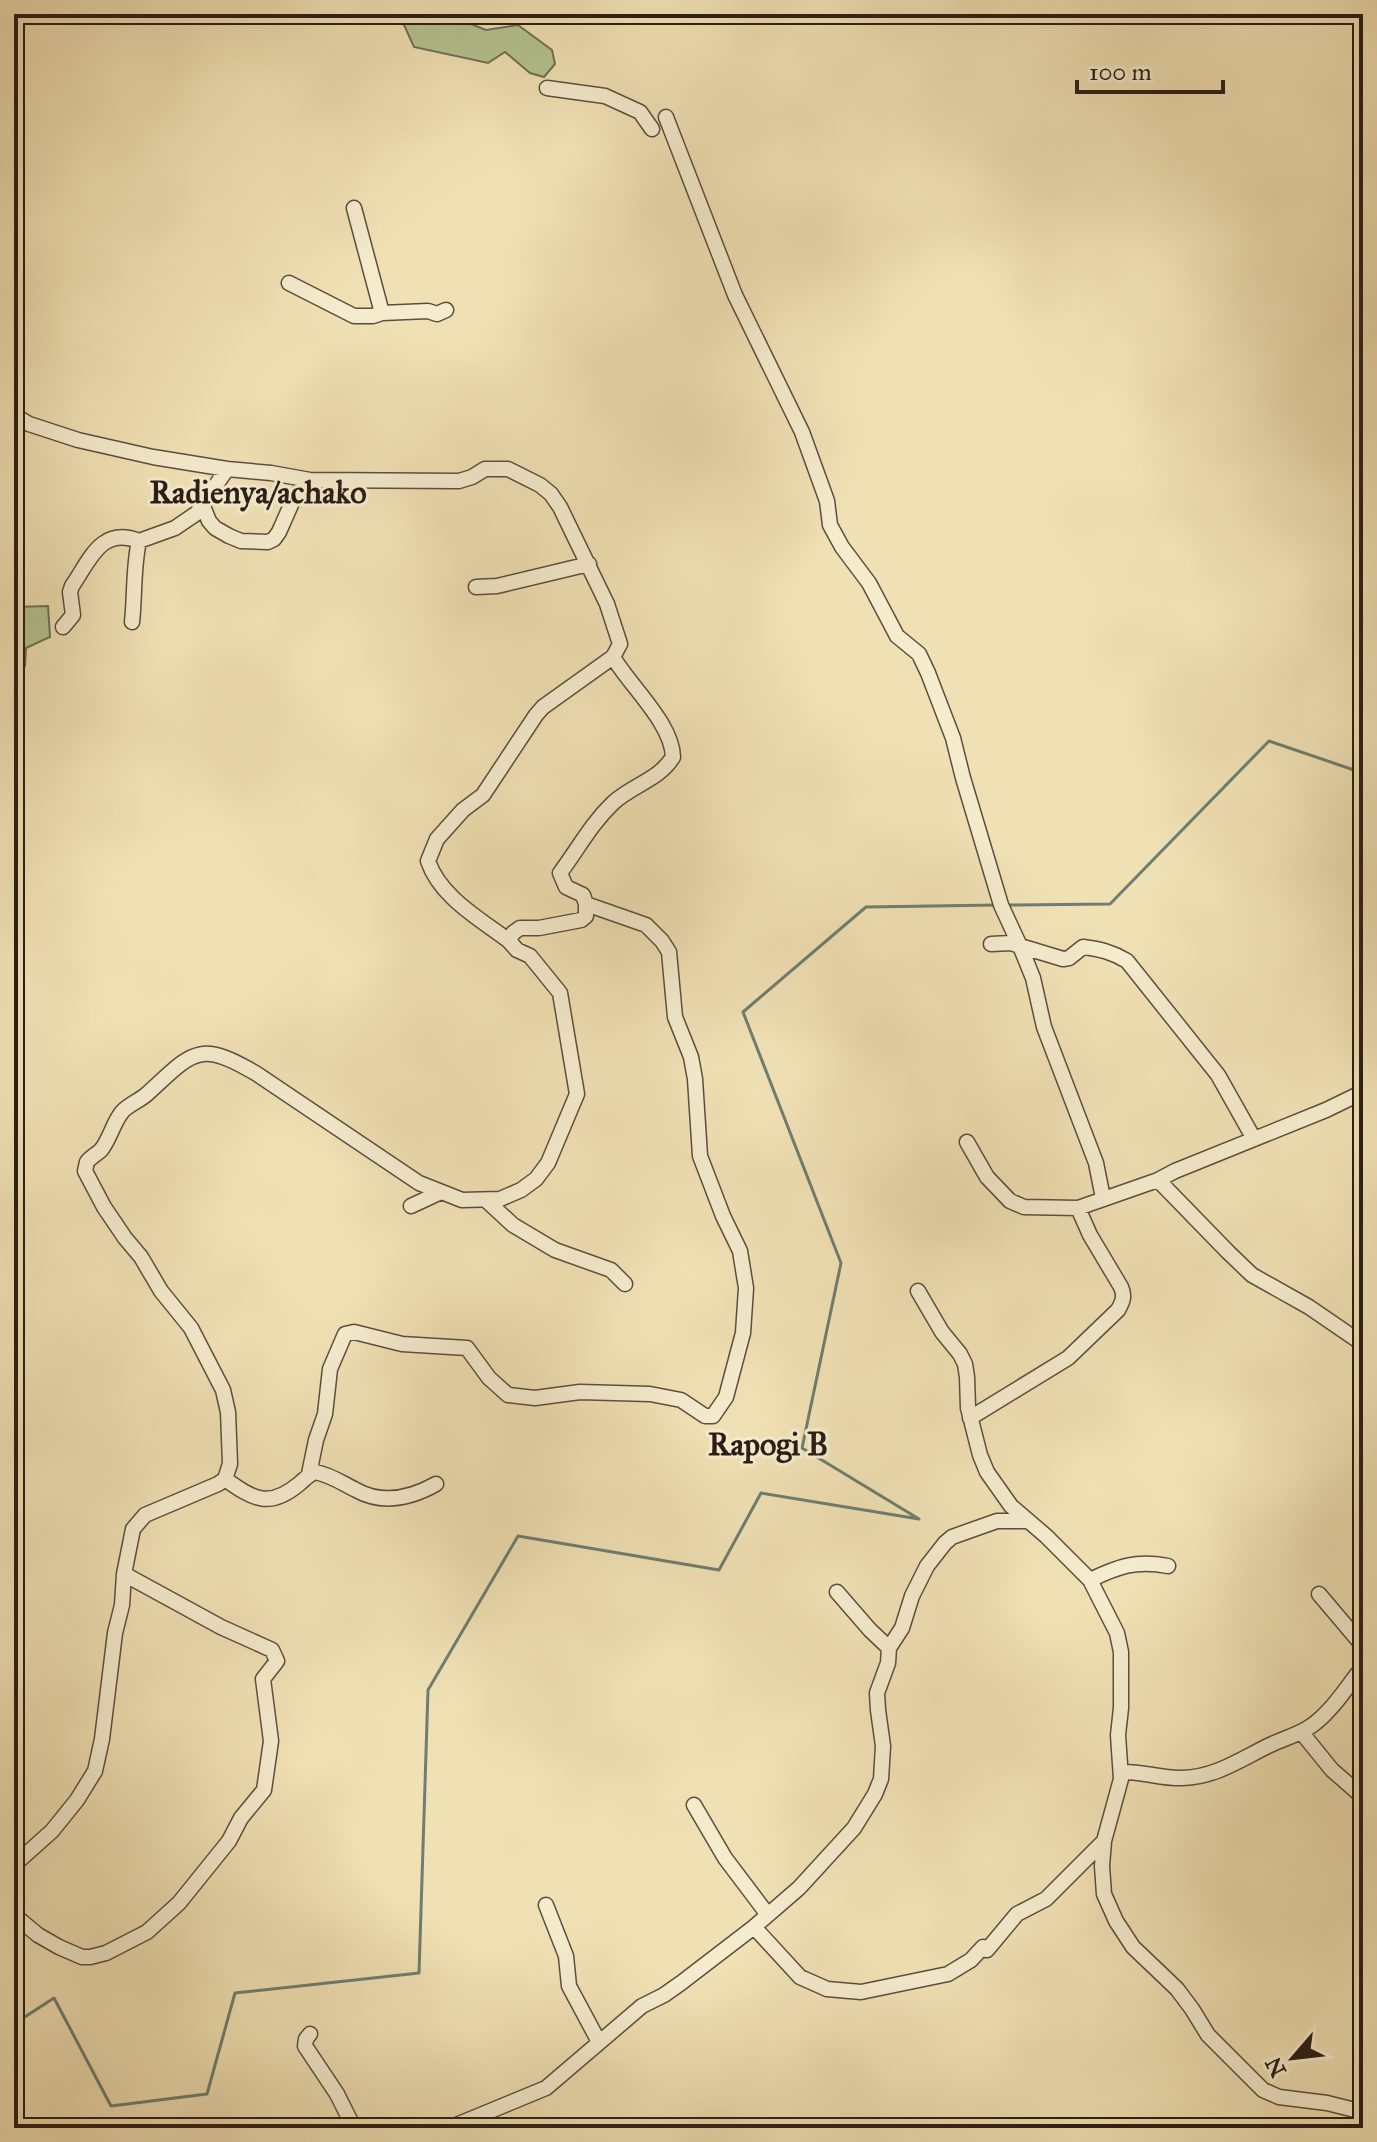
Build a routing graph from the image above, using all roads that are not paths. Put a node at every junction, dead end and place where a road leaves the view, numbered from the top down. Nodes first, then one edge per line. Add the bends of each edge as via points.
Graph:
1 (547, 88) dead end
2 (666, 117) dead end
3 (652, 129) dead end
4 (354, 208) dead end
5 (289, 283) dead end
6 (446, 310) dead end
7 (382, 313) junction
8 (14, 415) edge
9 (227, 469) junction
10 (310, 480) junction
11 (203, 506) junction
12 (139, 541) junction
13 (589, 564) junction
14 (476, 587) dead end
15 (132, 622) dead end
16 (63, 627) dead end
17 (613, 657) junction
18 (586, 904) junction
19 (509, 941) junction
20 (991, 944) dead end
21 (1020, 946) junction
22 (1363, 1092) edge
23 (1254, 1139) junction
24 (967, 1142) dead end
25 (1158, 1180) junction
26 (441, 1192) junction
27 (1103, 1198) junction
28 (486, 1200) junction
29 (411, 1206) dead end
30 (1078, 1208) junction
31 (625, 1284) dead end
32 (918, 1291) dead end
33 (1363, 1344) edge
34 (970, 1418) junction
35 (309, 1474) junction
36 (225, 1479) junction
37 (436, 1484) dead end
38 (1026, 1521) junction
39 (1168, 1566) dead end
40 (124, 1574) junction
41 (1090, 1580) junction
42 (837, 1592) dead end
43 (1319, 1594) dead end
44 (1363, 1646) edge
45 (889, 1648) junction
46 (1363, 1667) edge
47 (1302, 1733) junction
48 (1121, 1772) junction
49 (1363, 1797) edge
50 (694, 1805) dead end
51 (1104, 1841) junction
52 (14, 1865) edge
53 (546, 1905) dead end
54 (14, 1915) edge
55 (768, 1915) junction
56 (754, 1927) junction
57 (310, 2034) dead end
58 (599, 2042) junction
59 (1363, 2112) edge
60 (354, 2128) edge
61 (449, 2128) edge

1 - 3 street via 605,96 640,112
2 - 21 street via 735,295 802,432 827,501 830,525 897,636 919,654 928,673 953,738 1001,905
4 - 7 street
5 - 7 street via 354,316
6 - 7 street
8 - 9 street via 78,440
9 - 10 street
9 - 11 street
10 - 11 street via 268,542 229,536 215,528
10 - 13 street via 459,481 485,469 508,469 551,494
11 - 12 street via 188,521
12 - 15 street
12 - 16 street via 118,536 98,548 72,586 73,615
13 - 14 street
13 - 17 street via 618,634 620,644
17 - 18 street via 658,719 673,757 666,768 622,794 594,822 560,873 566,887 583,895
17 - 19 street via 543,707 483,795 437,839 428,861 432,874 459,904
18 - 19 street via 581,920 520,928
18 - 35 street via 646,925 669,952 675,1017 695,1079 700,1156 740,1251 746,1288 743,1333 726,1397 713,1416 705,1416 681,1400 650,1394 508,1395 467,1348 402,1344 354,1332 345,1334 330,1369
19 - 28 street via 530,956 560,993 577,1094 536,1179 500,1199
20 - 21 street
21 - 23 street via 1063,959 1087,947 1127,961 1218,1075
21 - 27 street via 1044,1027 1096,1163
22 - 23 street
23 - 25 street
24 - 30 street via 987,1177 1010,1201 1024,1207
25 - 27 street
25 - 33 street via 1252,1275
26 - 28 street via 462,1200
26 - 29 street
26 - 36 street via 218,1054 190,1056 123,1110 85,1171 104,1207 191,1328 223,1390 230,1432
27 - 30 street
28 - 31 street via 513,1225 555,1250 611,1270
30 - 34 street via 1124,1294 1118,1310 1068,1358
32 - 34 street via 965,1364
34 - 38 street via 987,1472
35 - 36 street via 282,1495 264,1500
35 - 37 street via 339,1480 370,1497 404,1497
36 - 40 street via 138,1521
38 - 41 street
38 - 45 street via 997,1521 945,1543 927,1566
39 - 41 street via 1131,1563
40 - 52 street via 95,1771 52,1831
40 - 54 street via 275,1654 277,1661 263,1679 271,1741 264,1790 179,1903 147,1932 106,1953 82,1957 38,1935
41 - 48 street via 1121,1652
42 - 45 street
43 - 44 street
45 - 55 street via 877,1693 883,1746 875,1794 854,1828
46 - 47 street via 1330,1710
47 - 48 street via 1208,1774 1182,1778
47 - 49 street
48 - 51 street
50 - 55 street
51 - 56 street via 1053,1893 1017,1914 985,1948 948,1974 861,1992 827,1989 800,1977
51 - 59 street via 1104,1894 1116,1921 1133,1947 1177,1989 1208,2035 1263,2090
53 - 58 street via 566,1956 569,1986
55 - 56 street
56 - 58 street
57 - 60 street via 305,2046
58 - 61 street via 546,2088

